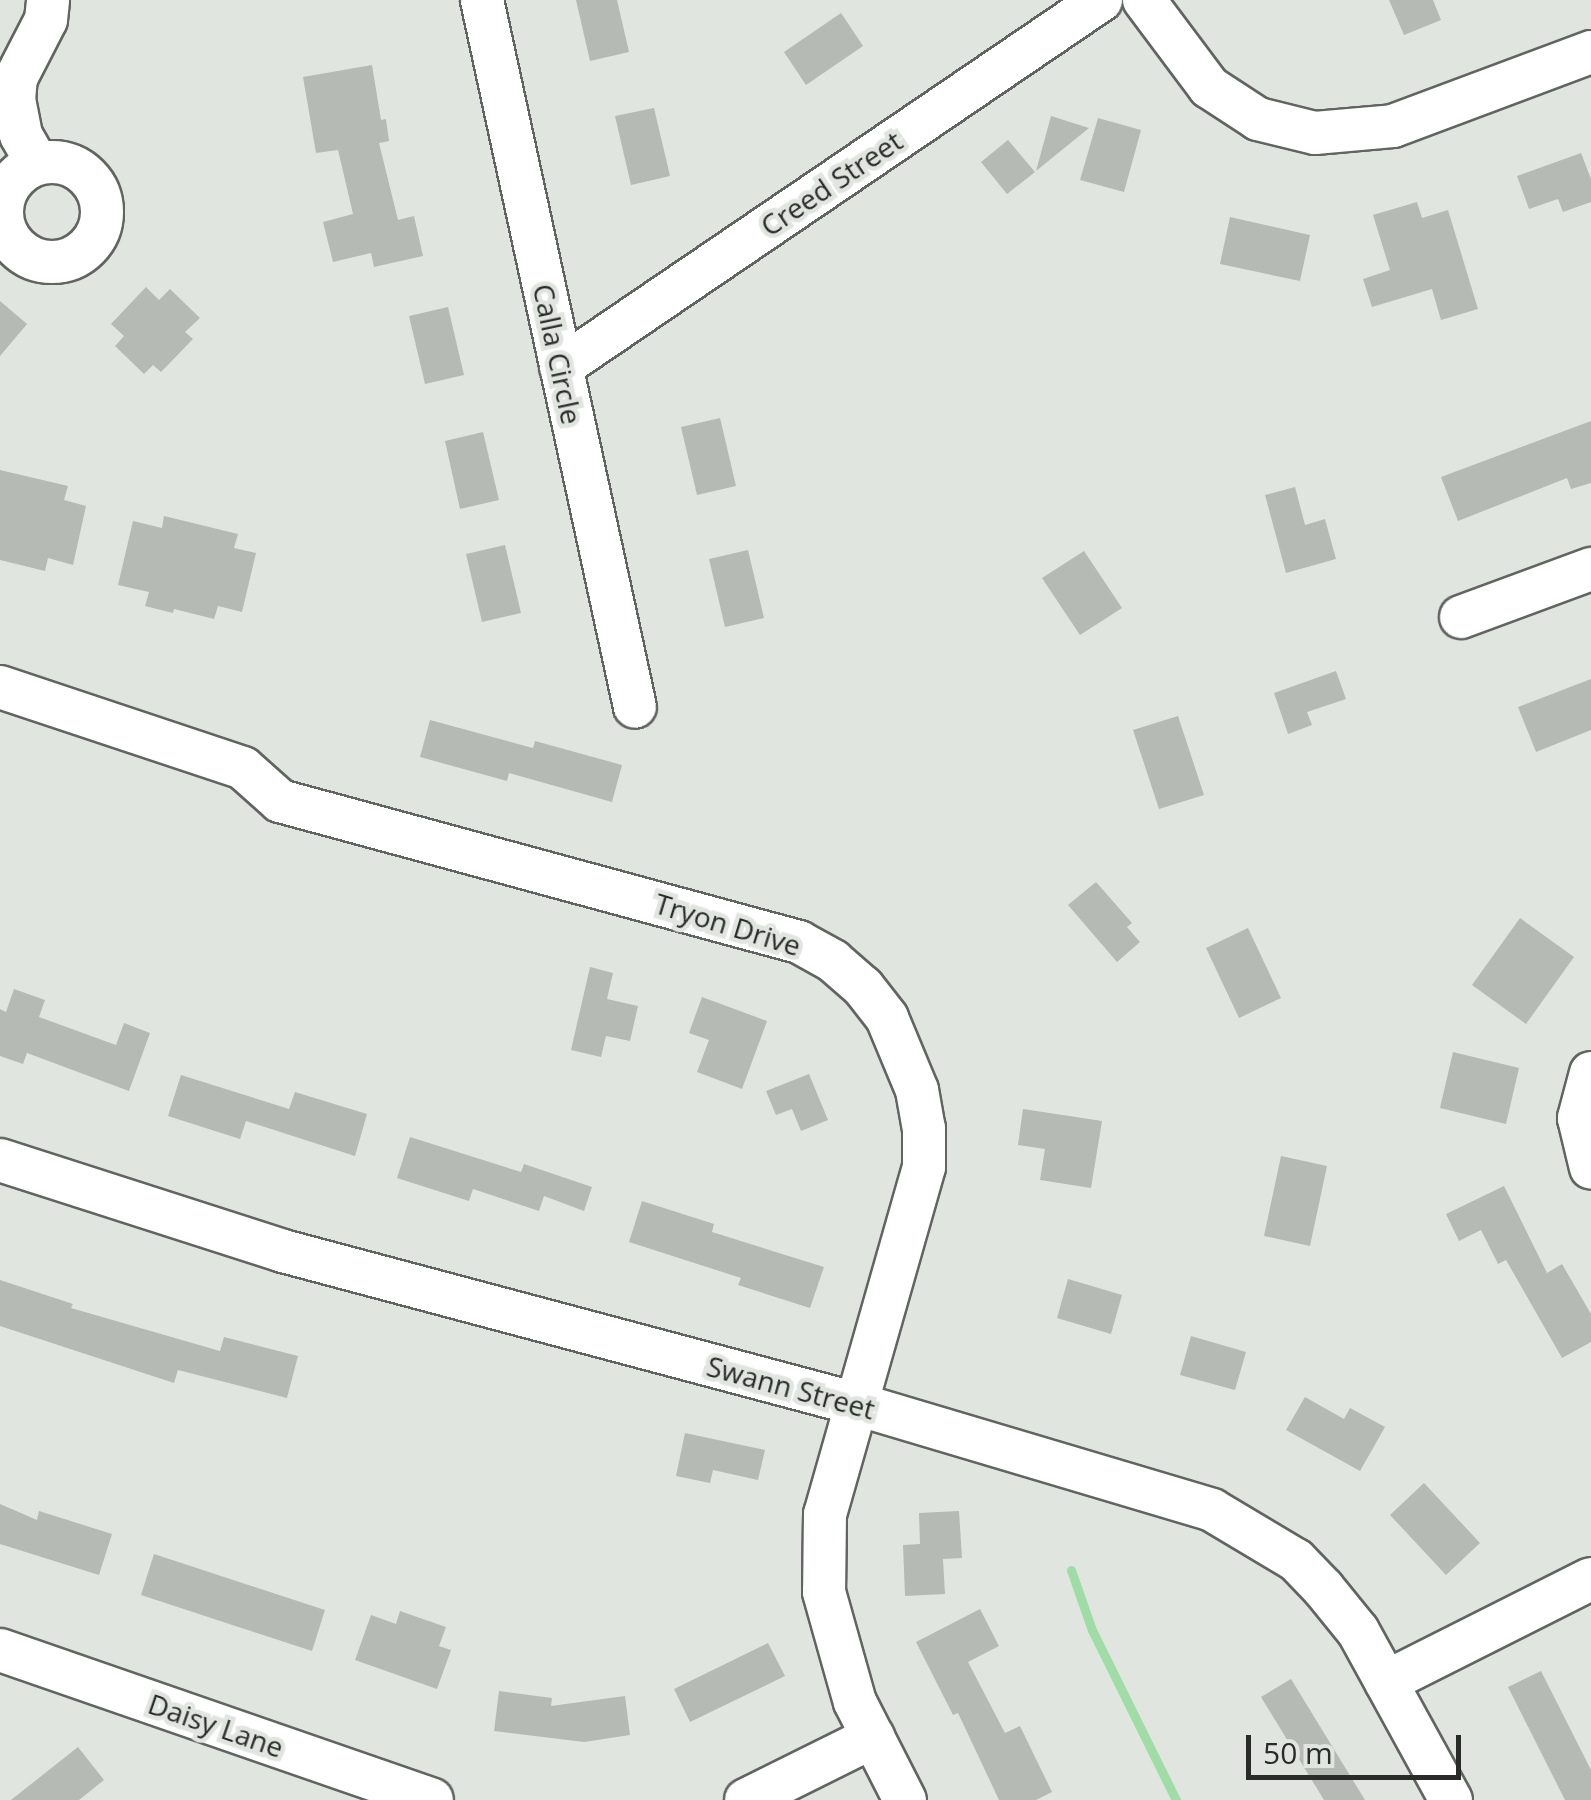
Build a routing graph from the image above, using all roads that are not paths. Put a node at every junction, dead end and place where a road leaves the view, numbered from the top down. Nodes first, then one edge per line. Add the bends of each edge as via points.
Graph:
1 (48, 0) edge
2 (482, 0) edge
3 (1101, 0) edge
4 (1144, 0) edge
5 (1591, 52) edge
6 (37, 164) dead end
7 (561, 367) junction
8 (1591, 569) edge
9 (1461, 617) dead end
10 (0, 687) edge
11 (635, 707) dead end
12 (1591, 1073) edge
13 (0, 1160) edge
14 (1591, 1168) edge
15 (858, 1404) junction
16 (1591, 1579) edge
17 (0, 1650) edge
18 (1386, 1682) junction
19 (873, 1737) junction
20 (432, 1800) edge
21 (746, 1800) edge
22 (904, 1800) edge
23 (1452, 1800) edge

1 - 6 street via 46,20 16,78 14,100 21,135
2 - 7 street, Calla Circle
3 - 7 street, Creed Street
4 - 5 street via 1209,87 1258,119 1315,133 1393,126
7 - 11 street, Calla Circle
8 - 9 street
10 - 15 street, Tryon Drive via 243,768 280,801 762,930 833,961 887,1018 918,1090 924,1128 920,1186
12 - 14 street via 1580,1118
13 - 15 street, Swann Street via 283,1252
15 - 18 street, Swann Street via 1212,1510 1247,1527 1324,1588
15 - 19 street, Tryon Drive via 825,1514 824,1592 855,1702
16 - 18 street
17 - 20 street, Daisy Lane
18 - 23 street, Swann Street
19 - 21 street
19 - 22 street, Tryon Drive

